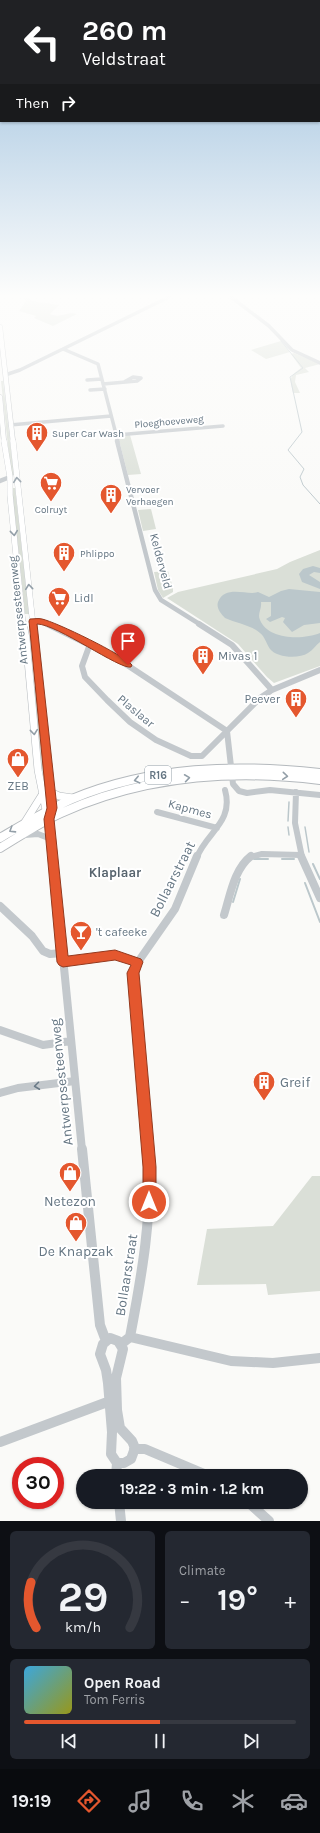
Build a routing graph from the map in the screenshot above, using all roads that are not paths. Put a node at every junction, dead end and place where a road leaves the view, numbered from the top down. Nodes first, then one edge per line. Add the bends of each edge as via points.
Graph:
1 (4, 368) edge
2 (23, 368) edge
3 (99, 368) edge
4 (0, 374) edge
5 (5, 375) junction
6 (0, 379) edge
7 (102, 379) junction
8 (88, 380) dead end
9 (7, 381) junction
10 (124, 382) dead end
11 (103, 384) junction
12 (105, 389) junction
13 (90, 390) dead end
14 (0, 397) edge
15 (111, 416) junction
16 (10, 425) junction
17 (223, 426) dead end
18 (116, 435) junction
19 (6, 480) edge
20 (21, 616) junction
21 (32, 618) junction
22 (90, 644) junction
23 (320, 670) edge
24 (30, 681) junction
25 (38, 681) junction
26 (272, 690) junction
27 (227, 730) junction
28 (231, 771) junction
29 (320, 773) edge
30 (320, 780) edge
31 (225, 790) dead end
32 (50, 792) junction
33 (296, 792) junction
34 (42, 795) junction
35 (320, 795) edge
36 (75, 798) junction
37 (156, 812) dead end
38 (49, 813) junction
39 (25, 822) junction
40 (217, 828) junction
41 (19, 836) junction
42 (0, 838) edge
43 (51, 839) junction
44 (0, 848) edge
45 (301, 855) junction
46 (320, 898) edge
47 (0, 906) edge
48 (224, 915) dead end
49 (62, 953) junction
50 (63, 962) junction
51 (138, 962) junction
52 (0, 1030) edge
53 (71, 1041) junction
54 (76, 1081) junction
55 (0, 1093) edge
56 (130, 1337) junction
57 (106, 1341) junction
58 (121, 1344) junction
59 (320, 1358) edge
60 (110, 1401) junction
61 (0, 1442) edge
62 (134, 1449) junction
63 (117, 1463) junction
64 (117, 1469) edge
65 (192, 1469) edge
66 (120, 1509) edge
67 (256, 1509) edge
68 (121, 1521) edge
69 (269, 1521) edge

1 - 5 main road, Antwerpsesteenweg
2 - 5 street
3 - 7 street, Kelderveld
4 - 5 main road
5 - 9 main road, Antwerpsesteenweg
6 - 9 main road via 4,378
7 - 8 street
7 - 11 street, Kelderveld
9 - 16 main road, Antwerpsesteenweg
10 - 11 street
11 - 12 street, Kelderveld
12 - 13 street
12 - 15 street, Kelderveld
14 - 19 main road, Antwerpsesteenweg
15 - 16 street
15 - 18 street, Kelderveld
21 -> 16 main road, Antwerpsesteenweg
17 - 18 street, Ploeghoeveweg
18 - 26 street, Kelderveld via 155,590 161,600 232,644
19 -> 20 main road, Antwerpsesteenweg
20 - 21 main road via 27,620
20 - 24 main road, Antwerpsesteenweg
21 - 22 street
21 - 25 main road, Antwerpsesteenweg
22 - 27 street via 128,665
22 - 27 street, Plaslaar via 82,666 85,677 143,733 176,751 196,758 202,756
23 - 26 street, Plaslaar
24 - 25 main road
24 -> 34 main road, Antwerpsesteenweg
25 - 32 main road, Antwerpsesteenweg
26 - 27 street, Plaslaar via 254,703
27 - 28 street
28 - 29 highway, R16 via 277,768
28 -> 30 highway, R16
28 - 33 street via 235,788 243,792
28 -> 36 highway, R16 via 190,770 149,777
38 -> 28 highway, R16 via 139,787
31 - 40 street, Bollaarstraat via 226,814
32 - 36 main road
32 - 38 main road, Antwerpsesteenweg
33 - 35 street
33 - 45 street via 295,823
34 - 38 main road, Antwerpsesteenweg
34 - 39 main road
36 - 38 highway, R16
37 - 40 street, Kapmes
38 - 39 highway, R16
38 - 41 highway, R16
38 - 43 street, Antwerpsesteenweg
39 -> 42 highway, R16
40 - 51 street, Bollaarstraat via 196,855 175,909
41 - 43 street via 38,833 45,834
41 - 44 highway, R16
43 - 49 street, Antwerpsesteenweg
45 - 46 street
45 - 48 street via 260,855 247,858 240,866
47 - 49 street via 43,950 50,954
49 - 50 street, Antwerpsesteenweg
50 - 51 street via 115,955
50 - 53 street, Antwerpsesteenweg
51 - 56 street, Bollaarstraat via 133,973 149,1167 149,1202 144,1255
52 - 53 street via 43,1045
53 - 54 street, Antwerpsesteenweg
54 -> 55 street via 18,1088
54 - 57 street, Antwerpsesteenweg via 100,1325
56 - 58 street
56 - 59 street via 231,1361 273,1363
57 - 58 street via 112,1338
57 - 60 street via 101,1347 100,1354 106,1370
58 - 62 street via 123,1352 117,1372 118,1418 121,1429 130,1438
60 - 61 street
60 - 63 street via 110,1450
62 - 63 street via 128,1461
62 - 65 street via 145,1450
63 - 64 street
66 - 68 street
67 - 69 street

